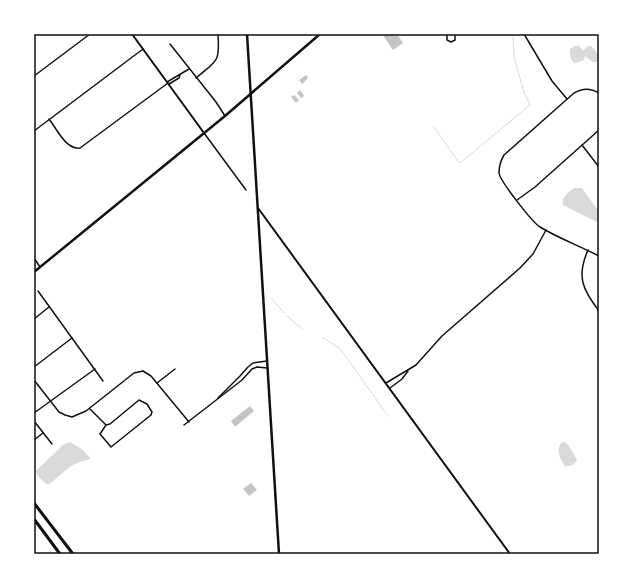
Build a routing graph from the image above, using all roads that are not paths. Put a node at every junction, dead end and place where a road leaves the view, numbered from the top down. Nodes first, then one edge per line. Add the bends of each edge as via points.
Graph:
1 (90, 34) edge
2 (132, 34) edge
3 (218, 34) edge
4 (247, 34) edge
5 (320, 34) edge
6 (447, 34) edge
7 (455, 34) edge
8 (524, 34) edge
9 (170, 44) dead end
10 (143, 49) junction
11 (189, 69) junction
12 (34, 76) edge
13 (196, 78) junction
14 (168, 83) junction
15 (599, 93) edge
16 (251, 94) junction
17 (567, 99) junction
18 (225, 116) junction
19 (50, 119) junction
20 (599, 130) edge
21 (34, 131) edge
22 (204, 134) junction
23 (582, 145) junction
24 (599, 167) edge
25 (246, 190) dead end
26 (517, 200) junction
27 (258, 208) junction
28 (546, 230) junction
29 (588, 250) junction
30 (599, 256) edge
31 (34, 258) edge
32 (40, 267) junction
33 (34, 272) edge
34 (38, 291) dead end
35 (49, 307) junction
36 (599, 311) edge
37 (34, 319) edge
38 (72, 338) junction
39 (267, 361) junction
40 (34, 367) edge
41 (268, 368) junction
42 (176, 369) dead end
43 (95, 370) junction
44 (408, 371) junction
45 (240, 376) junction
46 (243, 379) junction
47 (34, 380) edge
48 (103, 380) dead end
49 (157, 383) junction
50 (386, 383) junction
51 (231, 385) junction
52 (233, 387) junction
53 (390, 388) junction
54 (215, 401) junction
55 (51, 402) junction
56 (90, 408) junction
57 (34, 413) edge
58 (34, 421) edge
59 (189, 422) junction
60 (106, 425) junction
61 (184, 426) dead end
62 (43, 433) junction
63 (34, 440) edge
64 (52, 444) dead end
65 (34, 503) edge
66 (34, 519) edge
67 (60, 554) edge
68 (73, 554) edge
69 (279, 554) edge
70 (510, 554) edge

1 - 12 street
2 - 10 street
3 - 13 street via 217,59
4 - 16 main road
5 - 16 main road
6 - 7 street via 447,40 451,42 455,40
8 - 17 street via 552,81
9 - 11 street
10 - 14 street
10 - 19 street
11 - 13 street
11 - 14 street
13 - 18 street
14 - 19 street via 80,148 69,145
14 - 22 street
15 - 17 street via 579,90
16 - 18 main road
16 - 27 main road
17 - 26 street via 504,155 500,163 499,172 503,181
18 - 22 main road
19 - 21 street
20 - 23 street
22 - 25 street
22 - 32 main road
23 - 24 street
23 - 26 street
26 - 28 street via 533,221
27 - 39 main road
27 - 50 street
28 - 29 street
28 - 44 street via 533,254 520,268 442,336
29 - 30 street
29 - 36 street via 582,265 582,279 586,292
31 - 32 street
32 - 33 main road
34 - 35 street
35 - 37 street
35 - 38 street
38 - 40 street
38 - 43 street
39 - 41 main road
39 - 45 street via 253,364
41 - 46 street via 252,369
41 - 69 main road
42 - 49 street
43 - 48 street
43 - 55 street
44 - 50 street
44 - 53 street
45 - 46 street
45 - 51 street
46 - 52 street
47 - 55 street
49 - 56 street via 147,373 134,373
49 - 59 street
50 - 53 street
51 - 52 street
51 - 54 street
52 - 54 street
53 - 70 street
54 - 59 street
55 - 56 street via 59,412 69,416 78,415
55 - 57 street
56 - 60 street
58 - 62 street
59 - 61 street
60 - 60 street via 139,400 147,404 152,412 111,447 100,434
62 - 63 street
62 - 64 street
65 - 68 highway
66 - 67 highway

